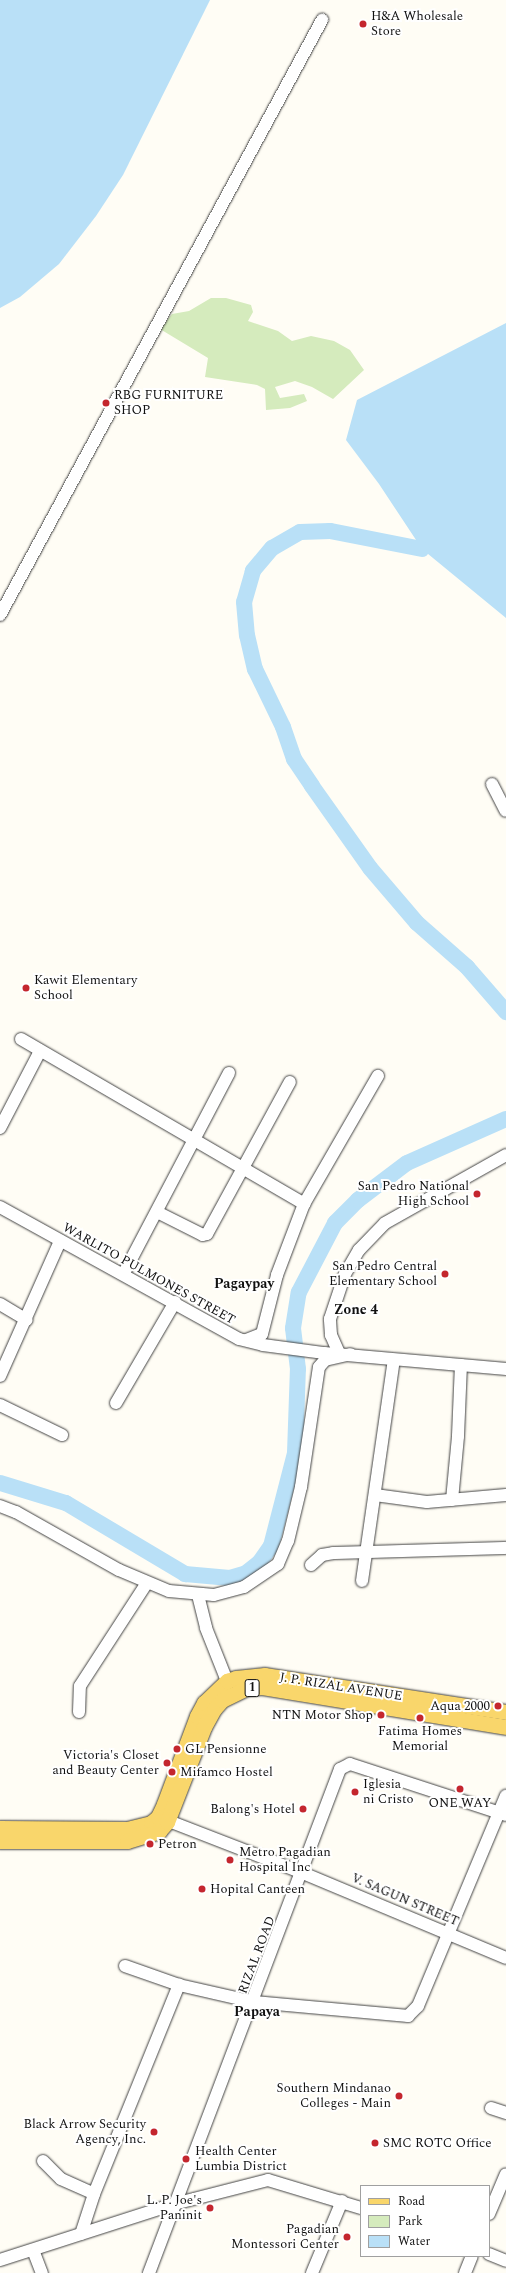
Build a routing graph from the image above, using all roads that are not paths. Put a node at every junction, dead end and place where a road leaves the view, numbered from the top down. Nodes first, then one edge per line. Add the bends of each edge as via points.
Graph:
1 (322, 20) dead end
2 (0, 615) edge
3 (492, 784) dead end
4 (506, 811) edge
5 (21, 1039) dead end
6 (40, 1051) junction
7 (229, 1073) dead end
8 (378, 1076) dead end
9 (290, 1082) dead end
10 (0, 1128) edge
11 (193, 1141) junction
12 (506, 1155) edge
13 (243, 1170) junction
14 (304, 1204) junction
15 (0, 1207) edge
16 (156, 1212) junction
17 (60, 1241) junction
18 (124, 1273) junction
19 (175, 1302) junction
20 (0, 1304) edge
21 (27, 1320) junction
22 (246, 1340) junction
23 (344, 1354) junction
24 (394, 1360) junction
25 (461, 1365) junction
26 (506, 1369) edge
27 (0, 1376) edge
28 (116, 1403) dead end
29 (0, 1406) edge
30 (62, 1435) dead end
31 (506, 1495) edge
32 (375, 1496) junction
33 (452, 1500) junction
34 (0, 1506) edge
35 (506, 1548) edge
36 (367, 1550) junction
37 (311, 1565) dead end
38 (362, 1581) dead end
39 (146, 1583) junction
40 (198, 1595) junction
41 (227, 1681) junction
42 (351, 1694) junction
43 (79, 1712) dead end
44 (506, 1712) edge
45 (506, 1727) edge
46 (506, 1796) edge
47 (502, 1814) edge
48 (163, 1819) junction
49 (0, 1828) edge
50 (58, 1835) junction
51 (0, 1841) edge
52 (303, 1873) junction
53 (448, 1934) junction
54 (506, 1958) edge
55 (125, 1966) dead end
56 (179, 1985) junction
57 (254, 2002) junction
58 (491, 2108) dead end
59 (506, 2113) edge
60 (43, 2161) dead end
61 (506, 2174) edge
62 (94, 2194) junction
63 (342, 2201) junction
64 (174, 2204) junction
65 (360, 2208) edge
66 (490, 2212) edge
67 (82, 2234) junction
68 (33, 2250) junction
69 (490, 2254) edge
70 (472, 2257) edge
71 (0, 2260) edge
72 (506, 2261) edge
73 (42, 2273) edge
74 (149, 2273) edge
75 (312, 2273) edge
76 (465, 2273) edge

1 - 2 street
3 - 4 street
5 - 6 street
6 - 10 street
6 - 11 street
7 - 11 street
8 - 14 street
9 - 13 street
11 - 13 street
11 - 16 street
12 - 23 street via 385,1223 359,1250 345,1274 330,1319 331,1335
13 - 14 street
13 - 16 street via 207,1234 203,1236
14 - 22 street via 277,1274 264,1330 259,1337
15 - 17 street, WARLITO PULMONES STREET
16 - 18 street
17 - 18 street, WARLITO PULMONES STREET
17 - 21 street
18 - 19 street, WARLITO PULMONES STREET
19 - 22 street, WARLITO PULMONES STREET via 224,1332
19 - 28 street
20 - 21 street
21 - 27 street
22 - 23 street, WARLITO PULMONES STREET via 263,1345
23 - 24 street, WARLITO PULMONES STREET
23 - 40 street via 325,1360 319,1367 301,1487 288,1541 278,1564 244,1587 228,1593
24 - 25 street, WARLITO PULMONES STREET
24 - 32 street
25 - 26 street, WARLITO PULMONES STREET
25 - 33 street
29 - 30 street
31 - 33 street
32 - 33 street via 427,1502
32 - 36 street
34 - 39 street via 16,1512
35 - 36 street
36 - 37 street via 322,1555
36 - 38 street
39 - 40 street via 169,1591
39 - 43 street via 82,1681
40 - 41 street via 206,1628
41 - 42 main road, J. P. RIZAL AVENUE / 1 via 265,1674
41 - 48 main road, J. P. RIZAL AVENUE / 1 via 212,1692 197,1716
42 - 44 main road, J. P. RIZAL AVENUE / 1
42 - 45 main road, J. P. RIZAL AVENUE / 1
42 - 48 main road, J. P. RIZAL AVENUE / 1 via 262,1687 247,1688 222,1700 204,1726
46 - 47 street
47 - 52 street, RIZAL ROAD via 350,1764 340,1769
47 - 53 street
48 - 50 main road, J. P. RIZAL AVENUE / 1 via 150,1836
48 - 52 street, V. SAGUN STREET
49 - 50 main road, J. P. RIZAL AVENUE / 1
50 - 51 main road, J. P. RIZAL AVENUE / 1
52 - 53 street, V. SAGUN STREET
52 - 57 street, RIZAL ROAD
53 - 54 street, V. SAGUN STREET
53 - 57 street via 418,2006 412,2014 400,2016
55 - 56 street
56 - 57 street
56 - 62 street
57 - 64 street, RIZAL ROAD
58 - 59 street
60 - 62 street via 61,2179
61 - 66 street
62 - 67 street
63 - 64 street via 268,2180
63 - 65 street
63 - 75 street
64 - 67 street
64 - 74 street, RIZAL ROAD
67 - 68 street
68 - 71 street
68 - 73 street
69 - 72 street
70 - 76 street

